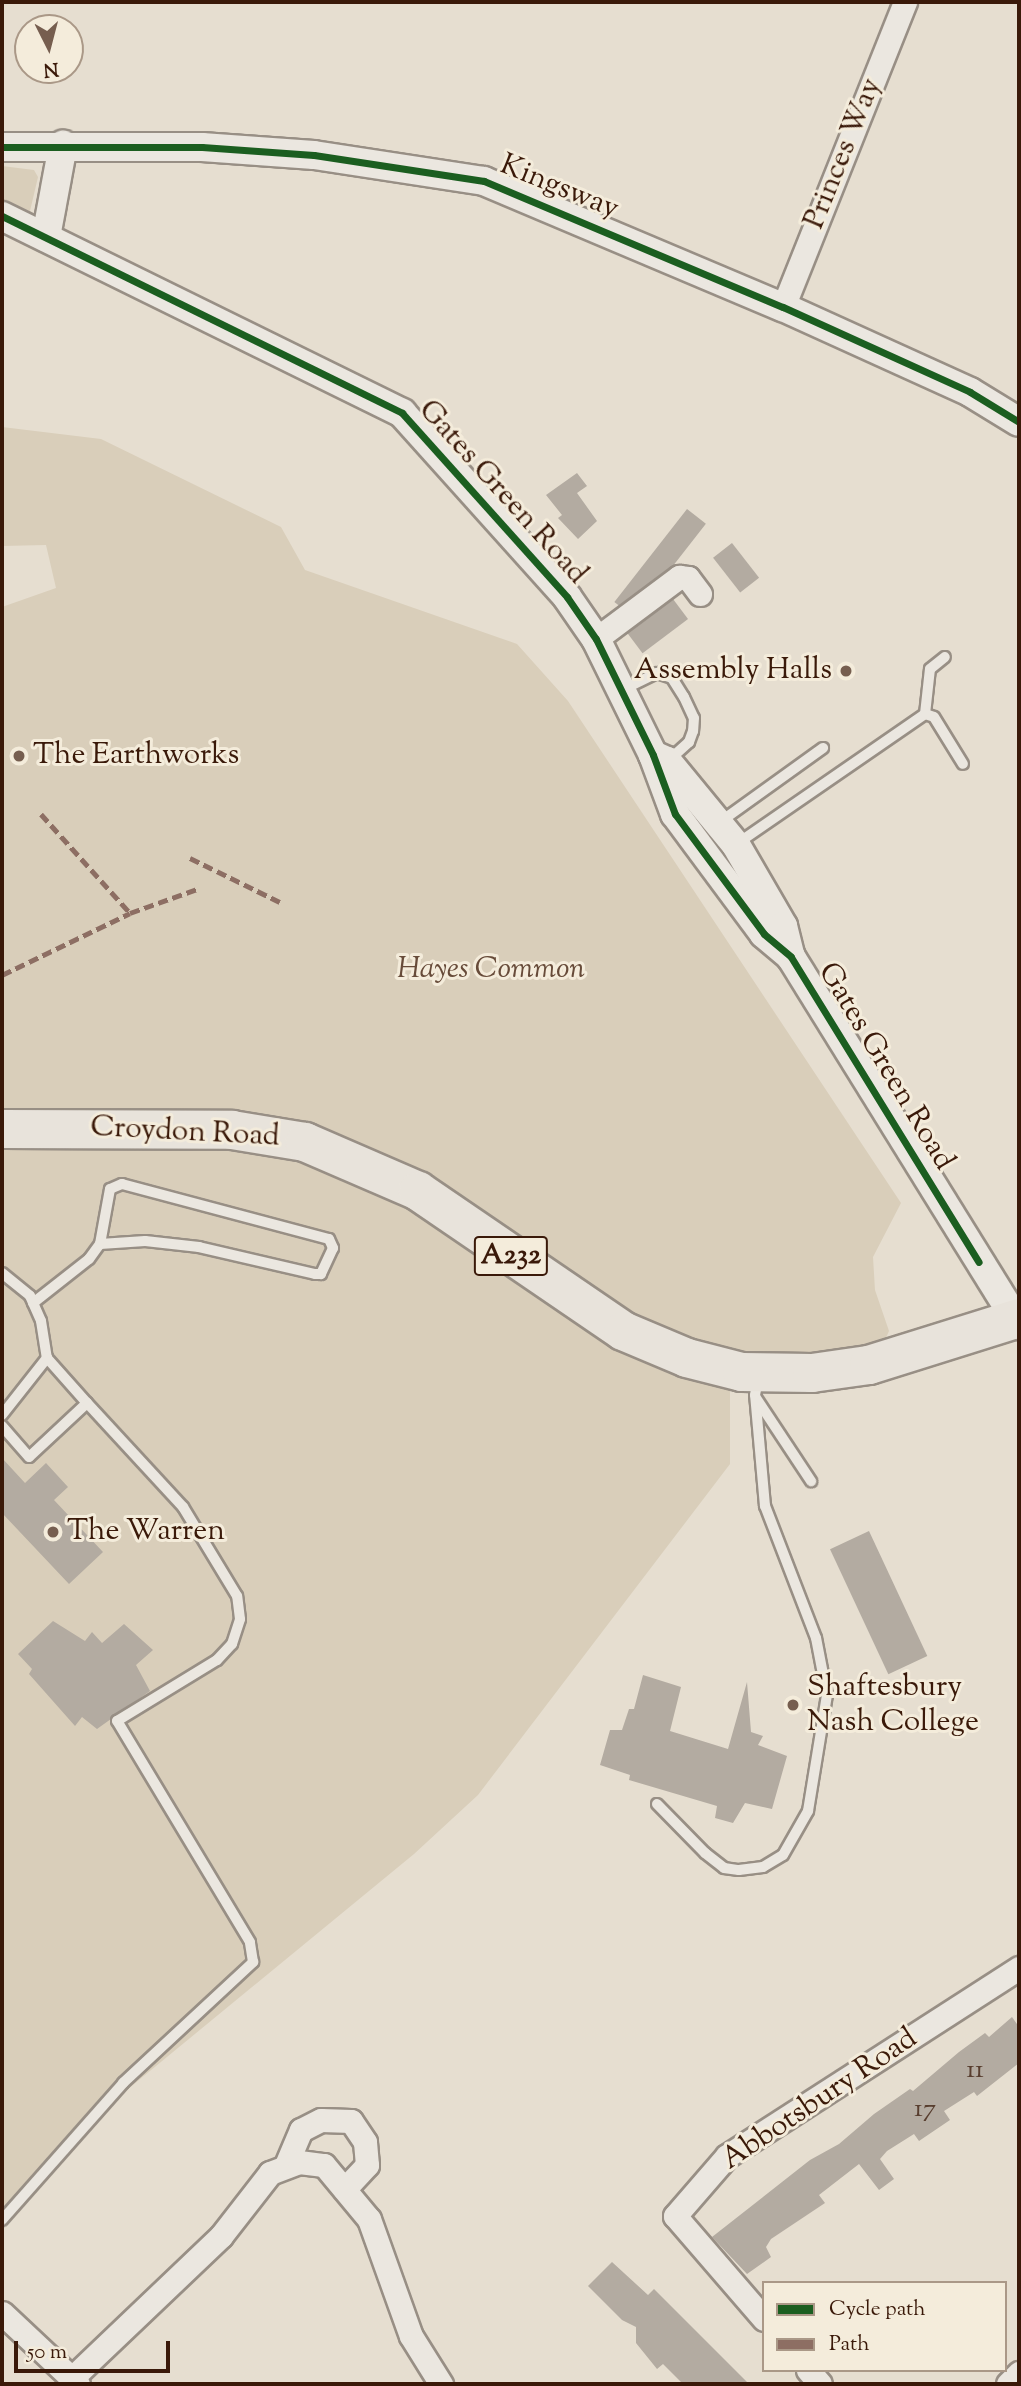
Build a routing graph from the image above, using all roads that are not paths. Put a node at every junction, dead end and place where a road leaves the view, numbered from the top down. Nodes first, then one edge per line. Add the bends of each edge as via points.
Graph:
1 (905, 2) edge
2 (63, 145) junction
3 (2, 147) edge
4 (2, 216) edge
5 (46, 237) junction
6 (783, 307) junction
7 (1019, 422) edge
8 (699, 594) dead end
9 (596, 639) junction
10 (945, 657) dead end
11 (621, 691) junction
12 (925, 713) junction
13 (823, 748) dead end
14 (660, 758) junction
15 (963, 764) dead end
16 (728, 834) junction
17 (791, 957) junction
18 (2, 1129) edge
19 (100, 1244) junction
20 (2, 1273) edge
21 (33, 1303) junction
22 (1018, 1319) edge
23 (47, 1358) junction
24 (757, 1385) junction
25 (87, 1404) junction
26 (2, 1415) edge
27 (2, 1426) edge
28 (811, 1481) dead end
29 (657, 1804) dead end
30 (1019, 1968) edge
31 (286, 2165) junction
32 (345, 2189) junction
33 (2, 2220) edge
34 (2, 2313) edge
35 (762, 2317) edge
36 (1019, 2373) edge
37 (75, 2381) edge
38 (440, 2384) edge
39 (1008, 2384) edge

1 - 6 street, Princes Way
2 - 3 street, Kingsway
2 - 5 street
2 - 6 street, Kingsway via 314,155 484,181
4 - 5 street, Gates Green Road
5 - 9 street, Gates Green Road via 402,413 567,597
6 - 7 street, Kingsway via 970,392
8 - 9 street via 688,578 679,577
9 - 11 street, Gates Green Road
10 - 12 lane via 930,669
11 - 14 street, Gates Green Road
11 - 14 lane via 657,673 672,678 694,718 689,741
12 - 15 lane via 934,718
12 - 16 lane
13 - 16 lane
14 - 16 street, Gates Green Road
14 - 17 street, Gates Green Road via 675,814 764,934
16 - 17 street, Gates Green Road via 783,926
17 - 22 street, Gates Green Road
18 - 24 highway, Croydon Road / A232 via 232,1130 305,1142 418,1191 623,1331
19 - 19 lane via 145,1241 199,1247 321,1274 332,1248 329,1239 122,1184 110,1189
19 - 21 lane via 89,1259
20 - 21 lane
21 - 23 lane
22 - 24 highway, Croydon Road / A232 via 869,1365
23 - 25 lane
23 - 26 lane
24 - 28 lane
24 - 29 lane via 765,1506 816,1638 827,1695 808,1811 783,1855 763,1867 739,1870 724,1868 705,1853
25 - 27 lane via 29,1457
25 - 33 lane via 183,1507 237,1596 240,1619 232,1644 217,1660 117,1721 250,1942 253,1962 123,2082
30 - 35 street, Abbotsbury Road via 727,2156 675,2216
31 - 32 street via 324,2165
31 - 32 street via 302,2130 321,2120 351,2121 365,2143 367,2165
31 - 37 street via 270,2173 220,2236
32 - 38 street via 369,2218 411,2336
34 - 37 street
36 - 39 street

